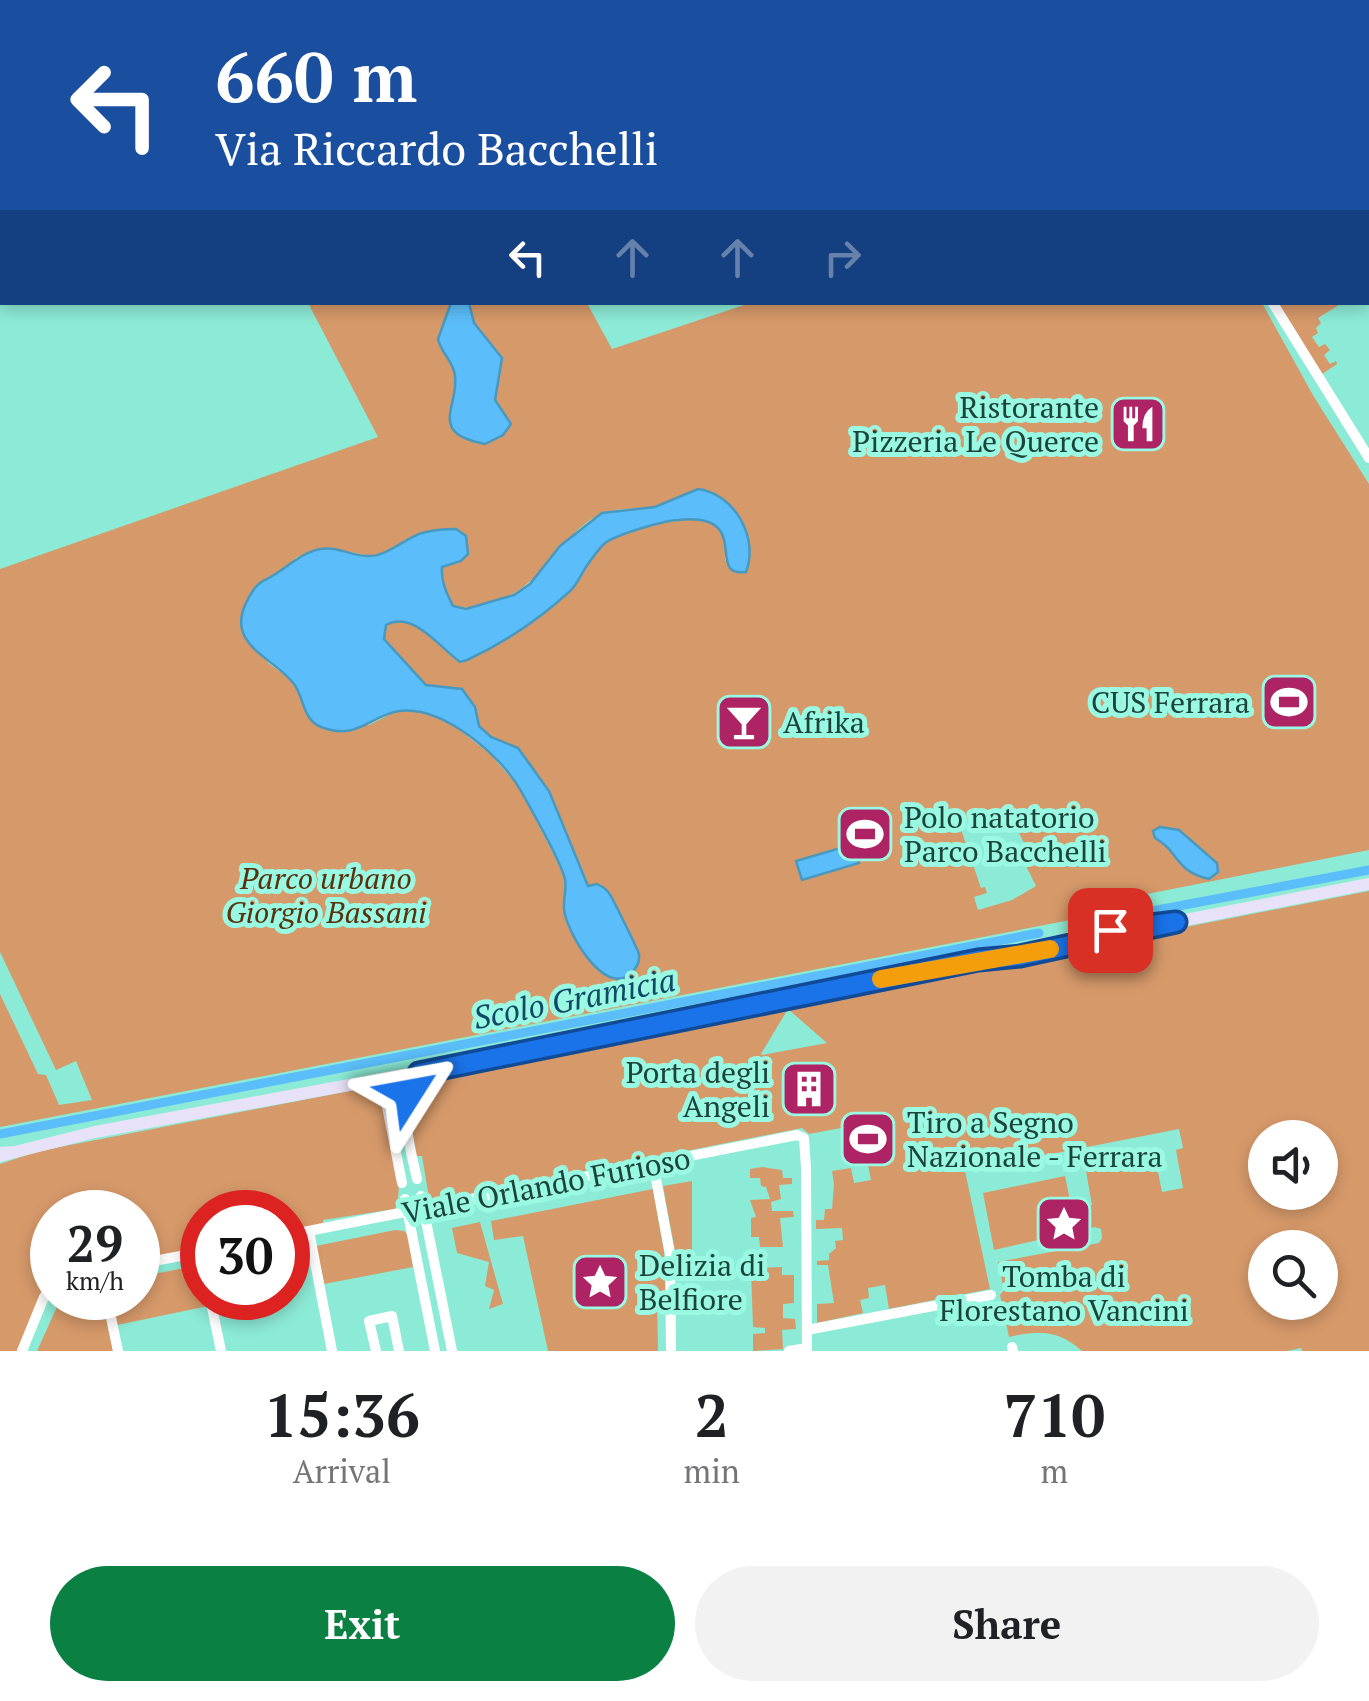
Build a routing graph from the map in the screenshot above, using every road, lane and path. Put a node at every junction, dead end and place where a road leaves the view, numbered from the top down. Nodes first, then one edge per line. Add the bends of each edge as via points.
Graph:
1 (1274, 305) edge
2 (1369, 458) edge
3 (1369, 884) edge
4 (412, 1072) junction
5 (381, 1076) junction
6 (5, 1153) edge
7 (653, 1162) junction
8 (417, 1179) dead end
9 (402, 1183) dead end
10 (421, 1196) dead end
11 (406, 1199) dead end
12 (424, 1210) junction
13 (408, 1213) junction
14 (310, 1231) edge
15 (310, 1236) edge
16 (438, 1283) junction
17 (422, 1286) junction
18 (992, 1295) dead end
19 (35, 1320) edge
20 (112, 1320) edge
21 (214, 1320) edge
22 (807, 1330) junction
23 (451, 1350) edge
24 (807, 1350) edge
25 (22, 1351) edge
26 (118, 1351) edge
27 (220, 1351) edge
28 (332, 1351) edge
29 (376, 1351) edge
30 (399, 1351) edge
31 (436, 1351) edge
32 (671, 1351) edge
33 (789, 1351) edge

1 - 2 street
3 - 4 main road via 553,1044 514,1046
4 - 5 main road
4 - 8 street via 406,1128
5 - 6 main road
5 - 9 street
7 - 12 street, Viale Orlando Furioso
7 - 22 street, Viale Orlando Furioso via 804,1138
7 - 32 street via 670,1254
10 - 12 street
11 - 13 street
12 - 13 street, Viale Orlando Furioso
12 - 16 street
13 - 14 street, Viale Orlando Furioso
13 - 17 street
15 - 28 street
16 - 17 street
16 - 23 street
17 - 31 street
18 - 22 street
19 - 25 street
20 - 26 street
21 - 27 street
22 - 24 street
23 - 31 street
24 - 33 street
29 - 30 street via 370,1321 392,1316

